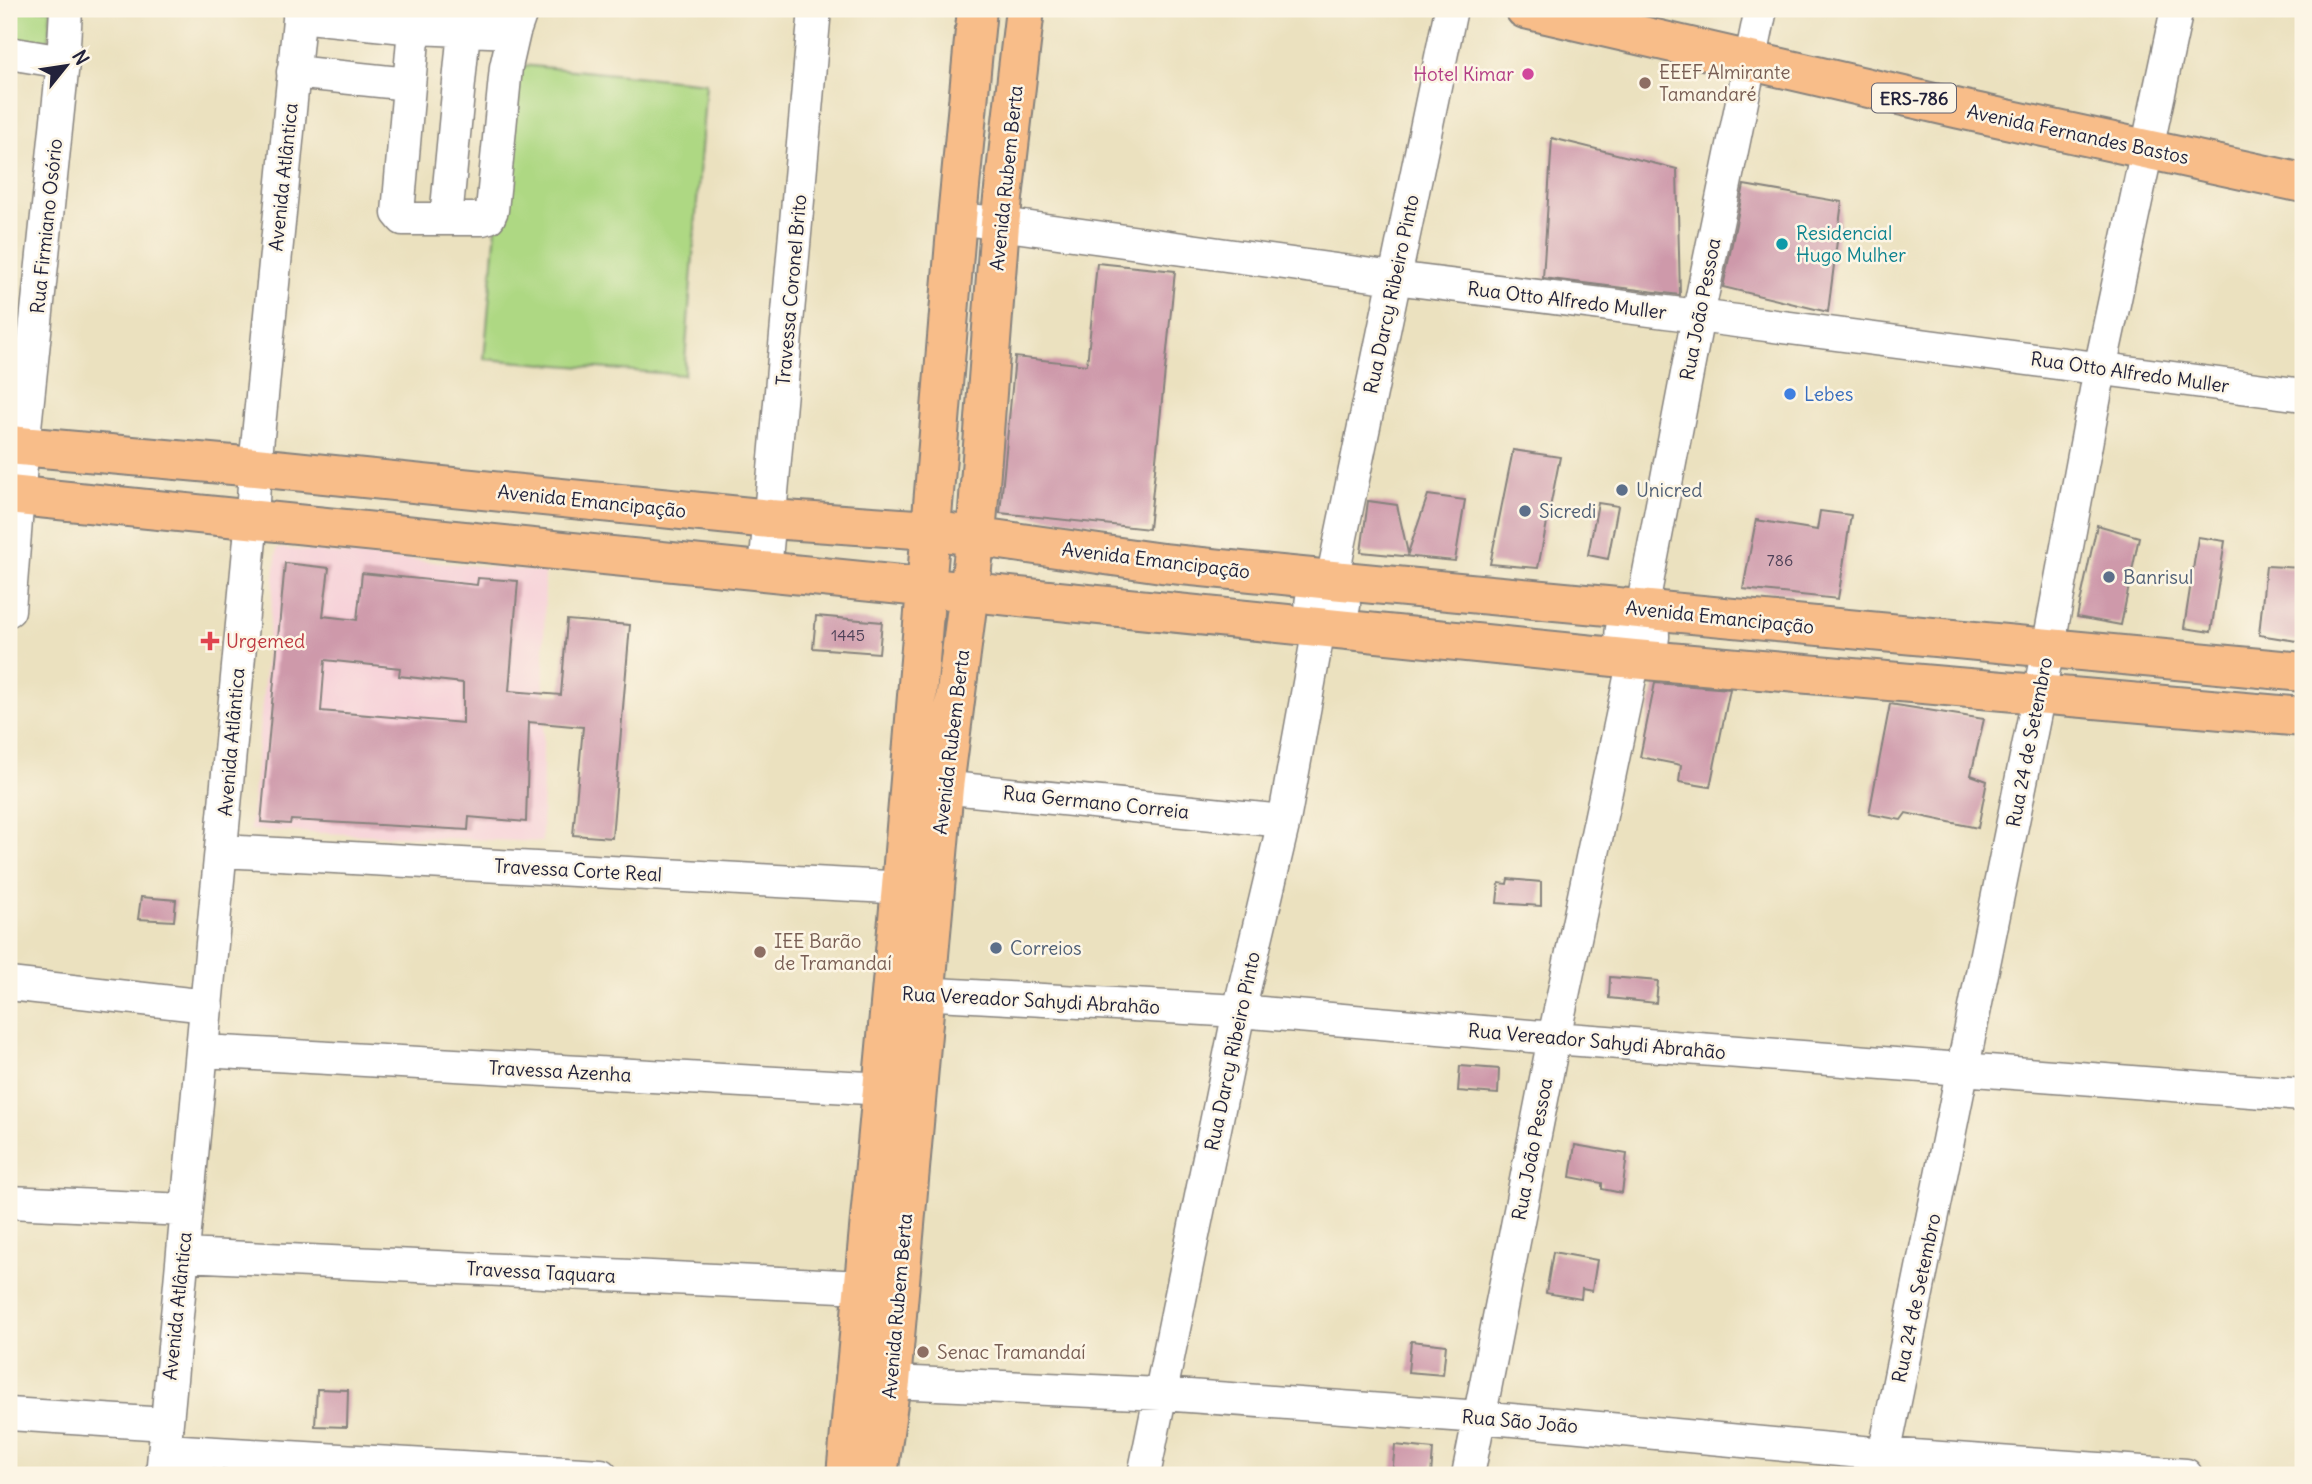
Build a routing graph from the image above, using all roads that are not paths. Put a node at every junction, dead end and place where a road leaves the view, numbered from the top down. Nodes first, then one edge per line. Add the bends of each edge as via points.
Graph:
1 (66, 9) edge
2 (816, 9) edge
3 (977, 9) edge
4 (1025, 9) edge
5 (1451, 9) edge
6 (1525, 9) edge
7 (1634, 9) edge
8 (2177, 9) edge
9 (300, 12) edge
10 (467, 20) edge
11 (518, 20) edge
12 (414, 28) junction
13 (1756, 35) edge
14 (9, 53) edge
15 (63, 62) junction
16 (293, 72) junction
17 (409, 84) junction
18 (2151, 138) junction
19 (2303, 162) edge
20 (2303, 183) edge
21 (957, 218) junction
22 (446, 219) junction
23 (1000, 223) junction
24 (1394, 278) junction
25 (1698, 316) junction
26 (2100, 369) junction
27 (2303, 396) edge
28 (16, 446) edge
29 (255, 467) junction
30 (13, 495) edge
31 (252, 518) junction
32 (770, 519) junction
33 (930, 530) junction
34 (976, 536) junction
35 (765, 571) junction
36 (1332, 580) junction
37 (926, 588) junction
38 (970, 592) junction
39 (1642, 609) junction
40 (9, 610) edge
41 (1319, 628) junction
42 (2048, 649) junction
43 (1634, 659) junction
44 (2303, 672) edge
45 (2038, 694) junction
46 (2303, 717) edge
47 (926, 785) junction
48 (1284, 821) junction
49 (221, 851) junction
50 (917, 888) junction
51 (9, 984) edge
52 (908, 993) junction
53 (207, 1006) junction
54 (1239, 1011) junction
55 (1554, 1038) junction
56 (203, 1051) junction
57 (1964, 1069) junction
58 (899, 1090) junction
59 (2303, 1095) edge
60 (9, 1202) edge
61 (186, 1210) junction
62 (184, 1255) junction
63 (880, 1290) junction
64 (853, 1378) junction
65 (891, 1382) junction
66 (1161, 1394) junction
67 (9, 1414) edge
68 (1480, 1418) junction
69 (164, 1450) edge
70 (1882, 1464) edge
71 (601, 1475) edge
72 (846, 1475) edge
73 (878, 1475) edge
74 (1144, 1475) edge
75 (1468, 1475) edge
76 (2186, 1475) edge

1 - 15 street, Rua Firmiano Osório
2 - 32 street, Travessa Coronel Brito
3 - 21 main road, Avenida Rubem Berta
4 - 23 main road, Avenida Rubem Berta
5 - 24 street, Rua Darcy Ribeiro Pinto
6 - 13 main road, Avenida Fernandes Bastos / ERS-786
7 - 13 main road, Avenida Fernandes Bastos / ERS-786
8 - 18 street, Rua 24 de Setembro
9 - 12 street
9 - 16 street, Avenida Atlântica
10 - 11 street
10 - 12 street
10 - 22 street
11 - 22 street via 506,67 492,210 482,219
12 - 17 street
13 - 18 main road, Avenida Fernandes Bastos / ERS-786 via 1963,97
13 - 25 street, Rua João Pessoa
14 - 15 street
15 - 28 street, Rua Firmiano Osório
16 - 17 street
16 - 29 street, Avenida Atlântica
17 - 22 street via 398,213 403,219
18 - 19 main road, Avenida Fernandes Bastos / ERS-786
18 - 20 main road, Avenida Fernandes Bastos / ERS-786
18 - 26 street, Rua 24 de Setembro
21 - 23 street, Rua Otto Alfredo Muller
21 - 33 main road, Avenida Rubem Berta
23 - 24 street, Rua Otto Alfredo Muller
23 - 34 main road, Avenida Rubem Berta
24 - 25 street, Rua Otto Alfredo Muller
24 - 36 street, Rua Darcy Ribeiro Pinto
25 - 26 street, Rua Otto Alfredo Muller
25 - 39 street, Rua João Pessoa
26 - 27 street, Rua Otto Alfredo Muller
26 - 42 street, Rua 24 de Setembro
28 - 29 main road, Avenida Emancipação
28 - 30 street, Rua Firmiano Osório
29 - 31 street, Avenida Atlântica
29 - 32 main road, Avenida Emancipação
30 - 31 main road
30 - 40 street, Rua Firmiano Osório
31 - 35 main road
31 - 49 street, Avenida Atlântica
32 - 33 main road, Avenida Emancipação
32 - 35 street, Travessa Coronel Brito
33 - 34 main road, Avenida Emancipação
33 - 37 main road, Avenida Rubem Berta
34 - 36 main road, Avenida Emancipação via 1162,563
34 - 38 main road, Avenida Rubem Berta
35 - 37 main road
36 - 39 main road, Avenida Emancipação
36 - 41 street, Rua Darcy Ribeiro Pinto via 1318,588 1311,600
37 - 38 main road
37 - 47 main road, Avenida Rubem Berta
38 - 41 main road
38 - 47 main road, Avenida Rubem Berta
39 - 42 main road, Avenida Emancipação
39 - 43 street, Rua João Pessoa via 1653,640 1646,652
41 - 43 main road
41 - 48 street, Rua Darcy Ribeiro Pinto
42 - 44 main road, Avenida Emancipação
42 - 45 street, Rua 24 de Setembro
43 - 45 main road
43 - 55 street, Rua João Pessoa
45 - 46 main road
45 - 57 street, Rua 24 de Setembro
47 - 48 street, Rua Germano Correia
47 - 50 main road, Avenida Rubem Berta
48 - 54 street, Rua Darcy Ribeiro Pinto
49 - 50 street, Travessa Corte Real
49 - 53 street, Avenida Atlântica
50 - 52 main road, Avenida Rubem Berta
51 - 53 street
52 - 54 street, Rua Vereador Sahydi Abrahão
52 - 58 main road, Avenida Rubem Berta
53 - 56 street, Avenida Atlântica
54 - 55 street, Rua Vereador Sahydi Abrahão
54 - 66 street, Rua Darcy Ribeiro Pinto
55 - 57 street, Rua Vereador Sahydi Abrahão
55 - 68 street, Rua João Pessoa
56 - 58 street, Travessa Azenha
56 - 61 street, Avenida Atlântica
57 - 59 street, Rua Vereador Sahydi Abrahão
57 - 70 street, Rua 24 de Setembro
58 - 63 main road, Avenida Rubem Berta
60 - 61 street
61 - 62 street, Avenida Atlântica
62 - 63 street, Travessa Taquara
62 - 69 street, Avenida Atlântica
63 - 64 main road, Avenida Rubem Berta
63 - 65 main road, Avenida Rubem Berta
64 - 65 street, Rua São João
64 - 72 main road, Avenida Rubem Berta
65 - 66 street, Rua São João
65 - 73 main road, Avenida Rubem Berta
66 - 68 street, Rua São João
66 - 74 street, Rua Darcy Ribeiro Pinto
67 - 69 street
68 - 70 street, Rua São João
68 - 75 street, Rua João Pessoa
69 - 71 street
70 - 76 street, Rua São João

